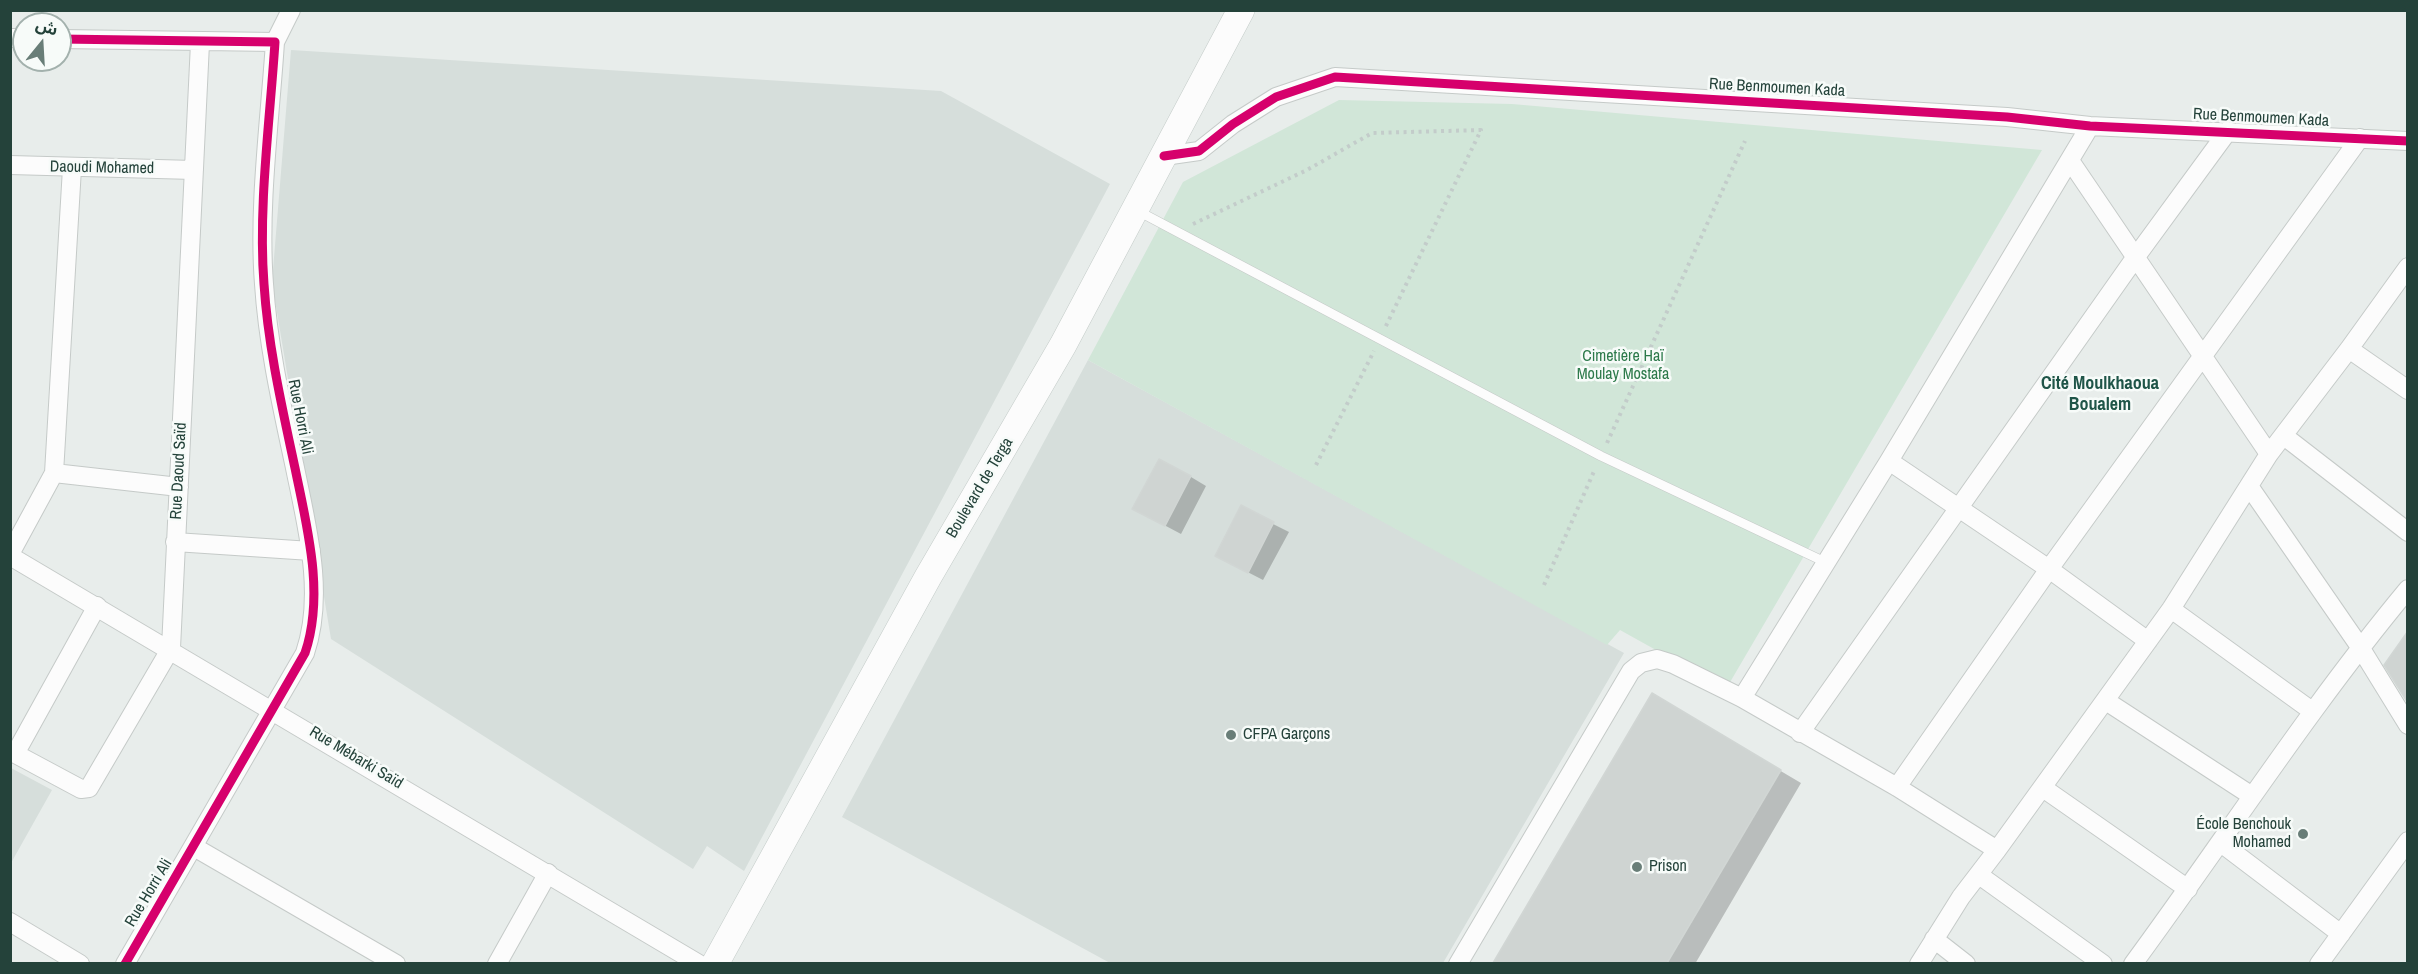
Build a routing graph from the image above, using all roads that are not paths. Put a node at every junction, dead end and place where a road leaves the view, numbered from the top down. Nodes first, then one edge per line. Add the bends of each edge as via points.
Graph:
1 (291, 10) edge
2 (1241, 10) edge
3 (72, 39) edge
4 (275, 42) junction
5 (200, 43) junction
6 (2090, 126) junction
7 (2228, 131) junction
8 (2360, 138) junction
9 (2408, 141) edge
10 (1164, 156) junction
11 (2071, 162) junction
12 (10, 165) edge
13 (72, 168) junction
14 (194, 170) junction
15 (1134, 209) junction
16 (2135, 258) junction
17 (2408, 267) edge
18 (2349, 349) junction
19 (2201, 358) junction
20 (2408, 390) edge
21 (2284, 436) junction
22 (2269, 454) junction
23 (1889, 461) junction
24 (54, 473) junction
25 (2249, 486) junction
26 (179, 487) junction
27 (1958, 507) junction
28 (2408, 532) edge
29 (175, 542) junction
30 (311, 551) junction
31 (10, 555) edge
32 (1825, 562) junction
33 (2049, 569) junction
34 (2408, 589) edge
35 (97, 606) junction
36 (2171, 609) junction
37 (2148, 641) junction
38 (2360, 647) junction
39 (171, 648) junction
40 (1742, 698) junction
41 (2106, 701) junction
42 (271, 708) junction
43 (2312, 711) junction
44 (2408, 725) edge
45 (1800, 733) junction
46 (13, 752) edge
47 (1898, 787) junction
48 (2043, 788) junction
49 (2252, 796) junction
50 (2408, 841) edge
51 (2221, 843) junction
52 (194, 847) junction
53 (1997, 850) junction
54 (548, 873) junction
55 (1979, 875) junction
56 (2188, 889) junction
57 (10, 922) edge
58 (2341, 934) junction
59 (1934, 939) junction
60 (80, 963) edge
61 (125, 963) edge
62 (396, 963) edge
63 (497, 963) edge
64 (699, 963) edge
65 (715, 963) edge
66 (1458, 963) edge
67 (1918, 963) edge
68 (1966, 963) edge
69 (2103, 963) edge
70 (2133, 963) edge
71 (2319, 963) edge

1 - 4 street
2 - 10 main road, Boulevard de Terga
3 - 5 street
4 - 5 street
4 - 30 street, Rue Horri Ali via 263,282 268,328
5 - 14 street, Rue Daoud Saïd
6 - 7 street, Rue Benmoumen Kada
6 - 10 street, Rue Benmoumen Kada via 2007,117 1335,77 1276,97 1198,151
6 - 11 street
7 - 8 street, Rue Benmoumen Kada
7 - 16 street
8 - 9 street, Rue Benmoumen Kada
8 - 19 street
10 - 15 main road, Boulevard de Terga
11 - 16 street
11 - 23 street
12 - 13 street, Daoudi Mohamed
13 - 14 street, Daoudi Mohamed
13 - 24 street
14 - 26 street, Rue Daoud Saïd
15 - 32 lane via 1601,456
15 - 65 main road, Boulevard de Terga via 1063,345 928,577
16 - 19 street
16 - 27 street
17 - 18 street
18 - 20 street
18 - 21 street
19 - 22 street
19 - 33 street
21 - 22 street
21 - 28 street
22 - 25 street
23 - 27 street
23 - 32 street
24 - 26 street
24 - 31 street
25 - 36 street
25 - 38 street
26 - 29 street, Rue Daoud Saïd
27 - 33 street
27 - 45 street
29 - 30 street
29 - 39 street, Rue Daoud Saïd
30 - 42 street, Rue Horri Ali via 310,636 305,653
31 - 35 street, Rue Mébarki Saïd
32 - 40 street
33 - 37 street
33 - 47 street
34 - 38 street
35 - 39 street, Rue Mébarki Saïd
35 - 46 street
36 - 37 street
36 - 43 street
37 - 41 street
38 - 43 street
38 - 44 street
39 - 42 street, Rue Mébarki Saïd
39 - 46 street, Rue Daoud Saïd via 89,788 81,789
40 - 45 street
40 - 66 street via 1656,659 1631,671
41 - 48 street
41 - 49 street
42 - 52 street, Rue Horri Ali
42 - 54 street, Rue Mébarki Saïd
43 - 49 street
45 - 47 street
47 - 53 street
48 - 53 street
48 - 56 street
49 - 51 street
50 - 58 street
51 - 56 street
51 - 58 street
52 - 61 street, Rue Horri Ali
52 - 62 street
53 - 55 street
54 - 63 street
54 - 64 street, Rue Mébarki Saïd
55 - 59 street
55 - 69 street
56 - 70 street
57 - 60 street
58 - 71 street
59 - 67 street
59 - 68 street

